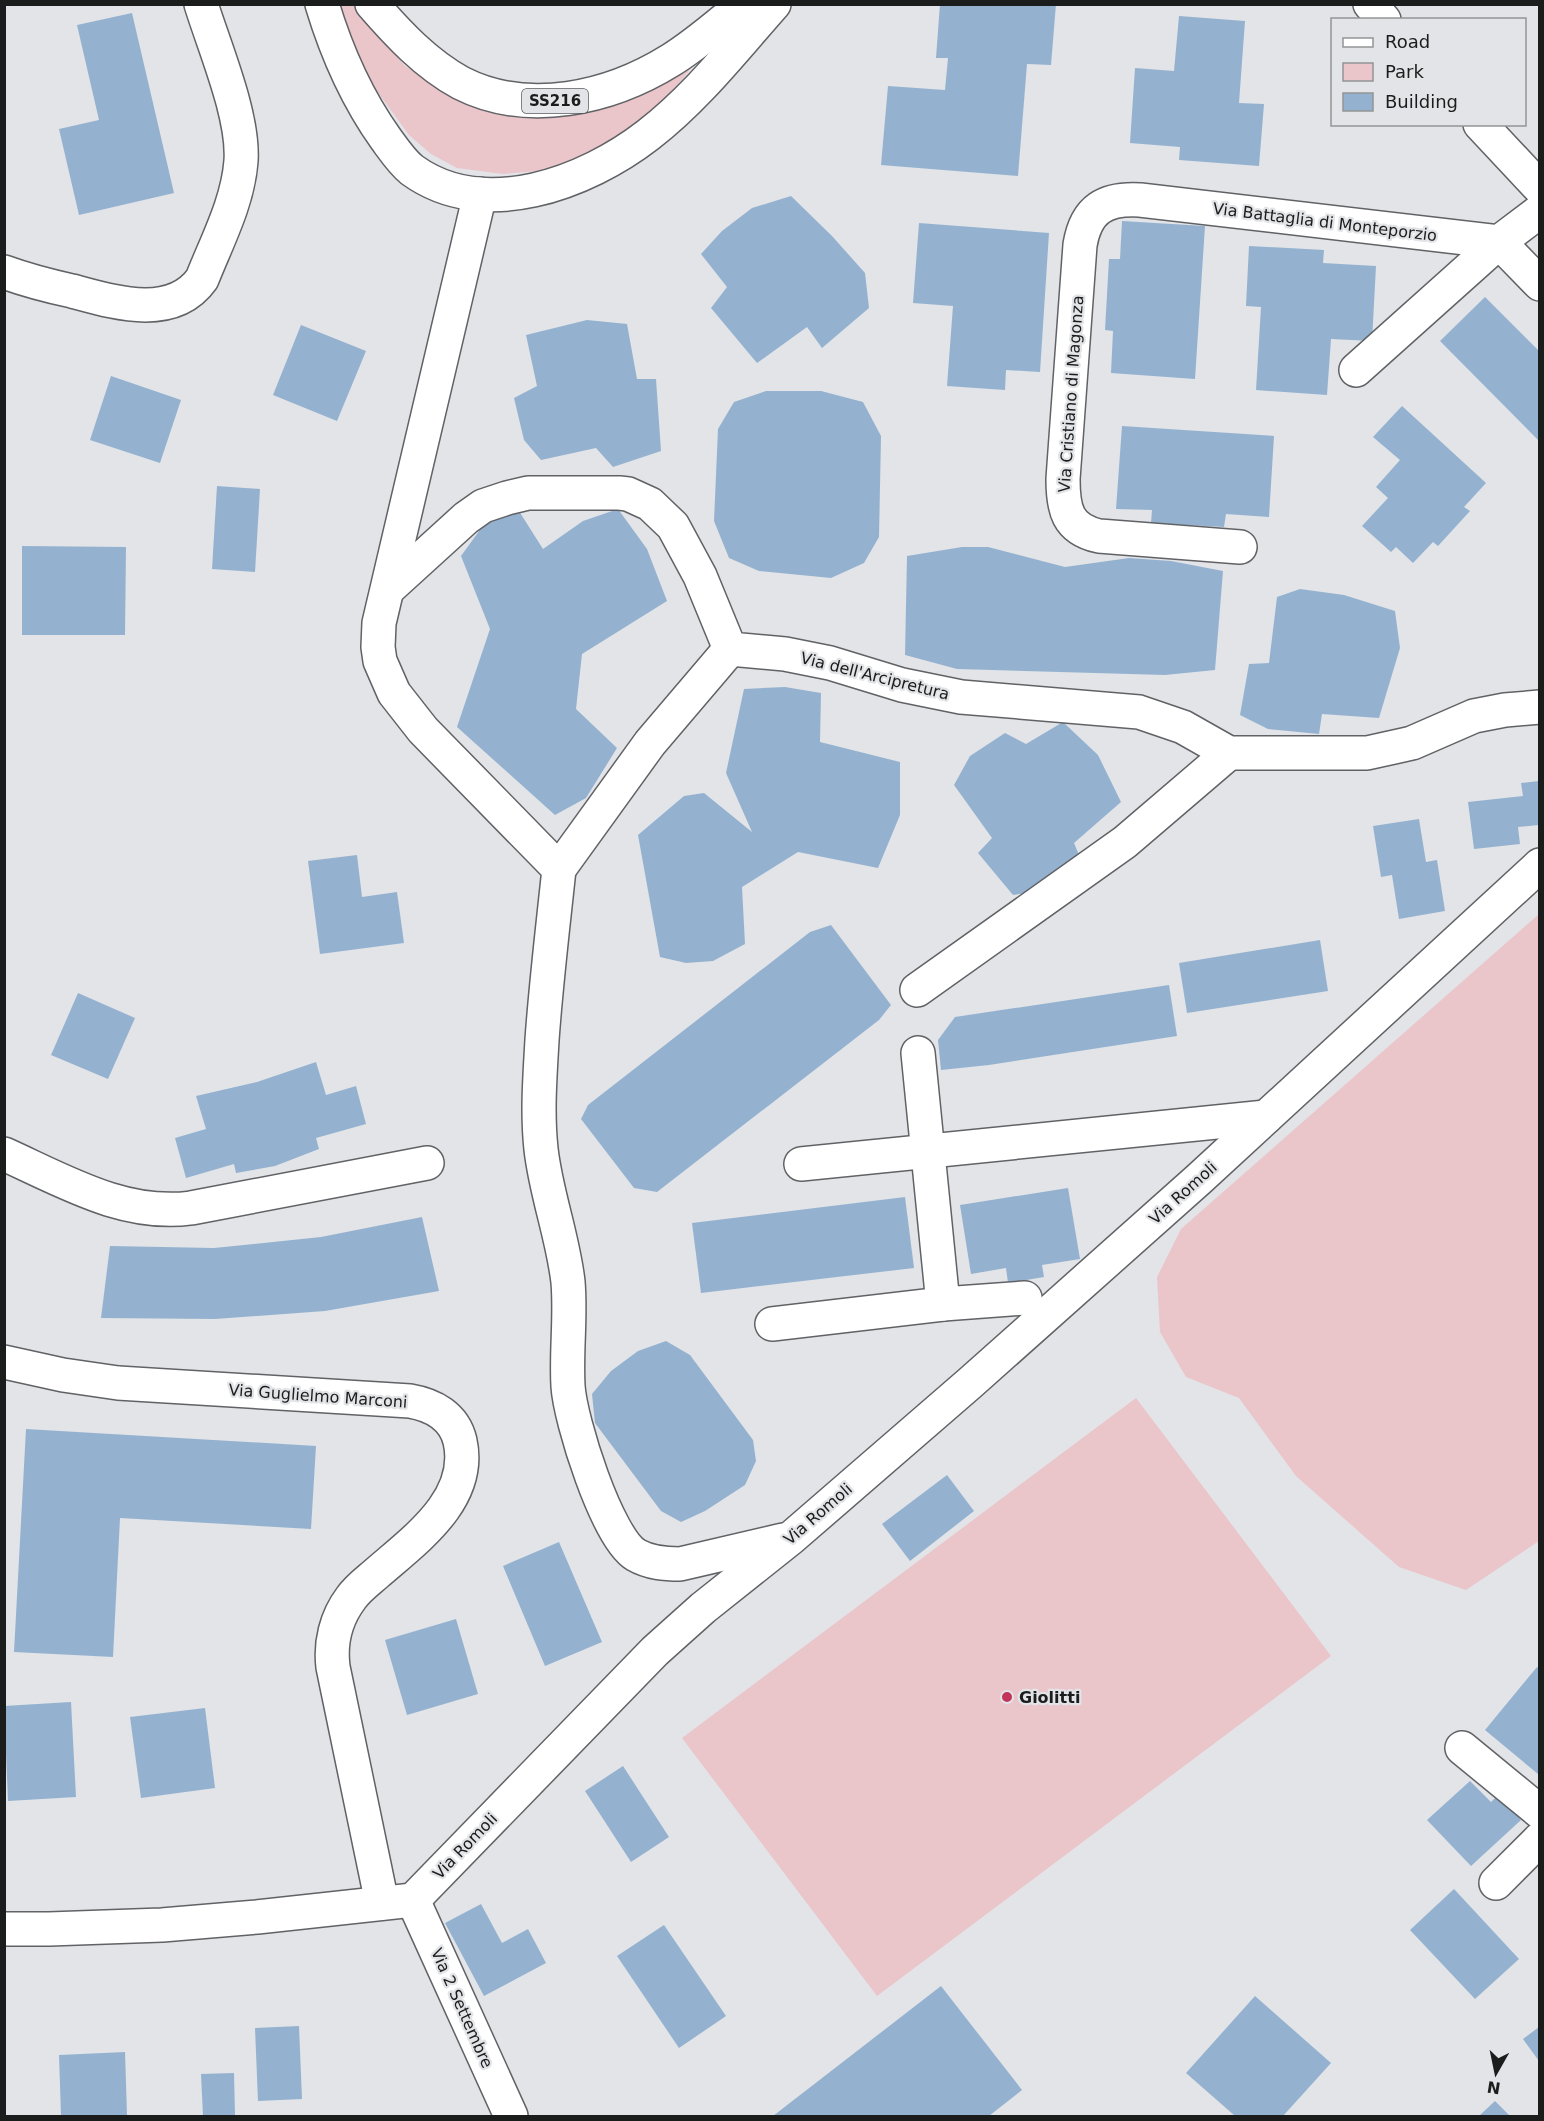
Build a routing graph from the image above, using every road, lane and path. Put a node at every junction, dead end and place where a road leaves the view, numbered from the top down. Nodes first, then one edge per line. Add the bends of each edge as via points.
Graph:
1 (201, 4) edge
2 (322, 4) edge
3 (372, 4) edge
4 (744, 4) edge
5 (774, 4) edge
6 (1370, 4) edge
7 (1382, 18) edge
8 (1482, 126) edge
9 (1539, 188) edge
10 (480, 194) junction
11 (1101, 205) joint
12 (1539, 211) edge
13 (1499, 242) junction
14 (4, 272) edge
15 (1539, 284) edge
16 (1356, 370) dead end
17 (1240, 547) dead end
18 (388, 589) junction
19 (730, 649) junction
20 (1539, 707) edge
21 (1229, 753) junction
22 (1539, 865) edge
23 (559, 869) junction
24 (917, 990) dead end
25 (918, 1053) dead end
26 (1266, 1117) junction
27 (929, 1151) junction
28 (4, 1154) edge
29 (427, 1163) dead end
30 (801, 1164) dead end
31 (1025, 1298) dead end
32 (944, 1304) junction
33 (772, 1324) dead end
34 (4, 1362) edge
35 (791, 1538) junction
36 (1462, 1748) dead end
37 (1539, 1812) edge
38 (1539, 1839) edge
39 (1496, 1883) dead end
40 (398, 1901) junction
41 (4, 1929) edge
42 (511, 2116) edge

1 - 14 street via 234,109 241,153 231,206 202,279 172,301 136,305
2 - 10 street via 349,77 401,160 442,185
3 - 4 street, SS216 via 397,33 460,82 495,95 541,101 597,93 653,70
5 - 10 street via 670,116 619,154 577,176 539,189
6 - 7 street
8 - 9 street
10 - 18 street
11 - 13 street, Via Battaglia di Monteporzio via 1140,200
11 - 17 street, Via Cristiano di Magonza via 1085,226 1080,245 1063,479 1065,511 1078,528 1089,534
12 - 13 street
13 - 15 street
13 - 16 street
18 - 19 street via 466,518 495,501 541,492 628,494 650,504 674,526
18 - 23 street via 379,623 378,647 394,693 423,730
19 - 21 street, Via dell'Arcipretura via 830,663 902,685 961,697 1151,715 1183,727
19 - 23 street via 650,742
20 - 21 street, Via dell'Arcipretura via 1474,716 1412,743 1382,751
21 - 24 street via 1125,842
22 - 26 street, Via Romoli
23 - 35 street via 545,998 539,1114 546,1181 567,1281 568,1387 580,1442 612,1525 635,1555 658,1563 680,1564
25 - 27 street
26 - 27 street
26 - 35 street, Via Romoli
27 - 30 street
27 - 32 street
28 - 29 street via 101,1197 140,1208 165,1210
31 - 32 street
32 - 33 street
34 - 40 street, Via Guglielmo Marconi via 118,1383 410,1401 441,1412 454,1425 463,1461 456,1488 428,1527 350,1599 333,1641 333,1667
35 - 40 street, Via Romoli via 655,1651
36 - 37 street
38 - 39 street
40 - 41 street via 162,1925
40 - 42 street, Via 2 Settembre

